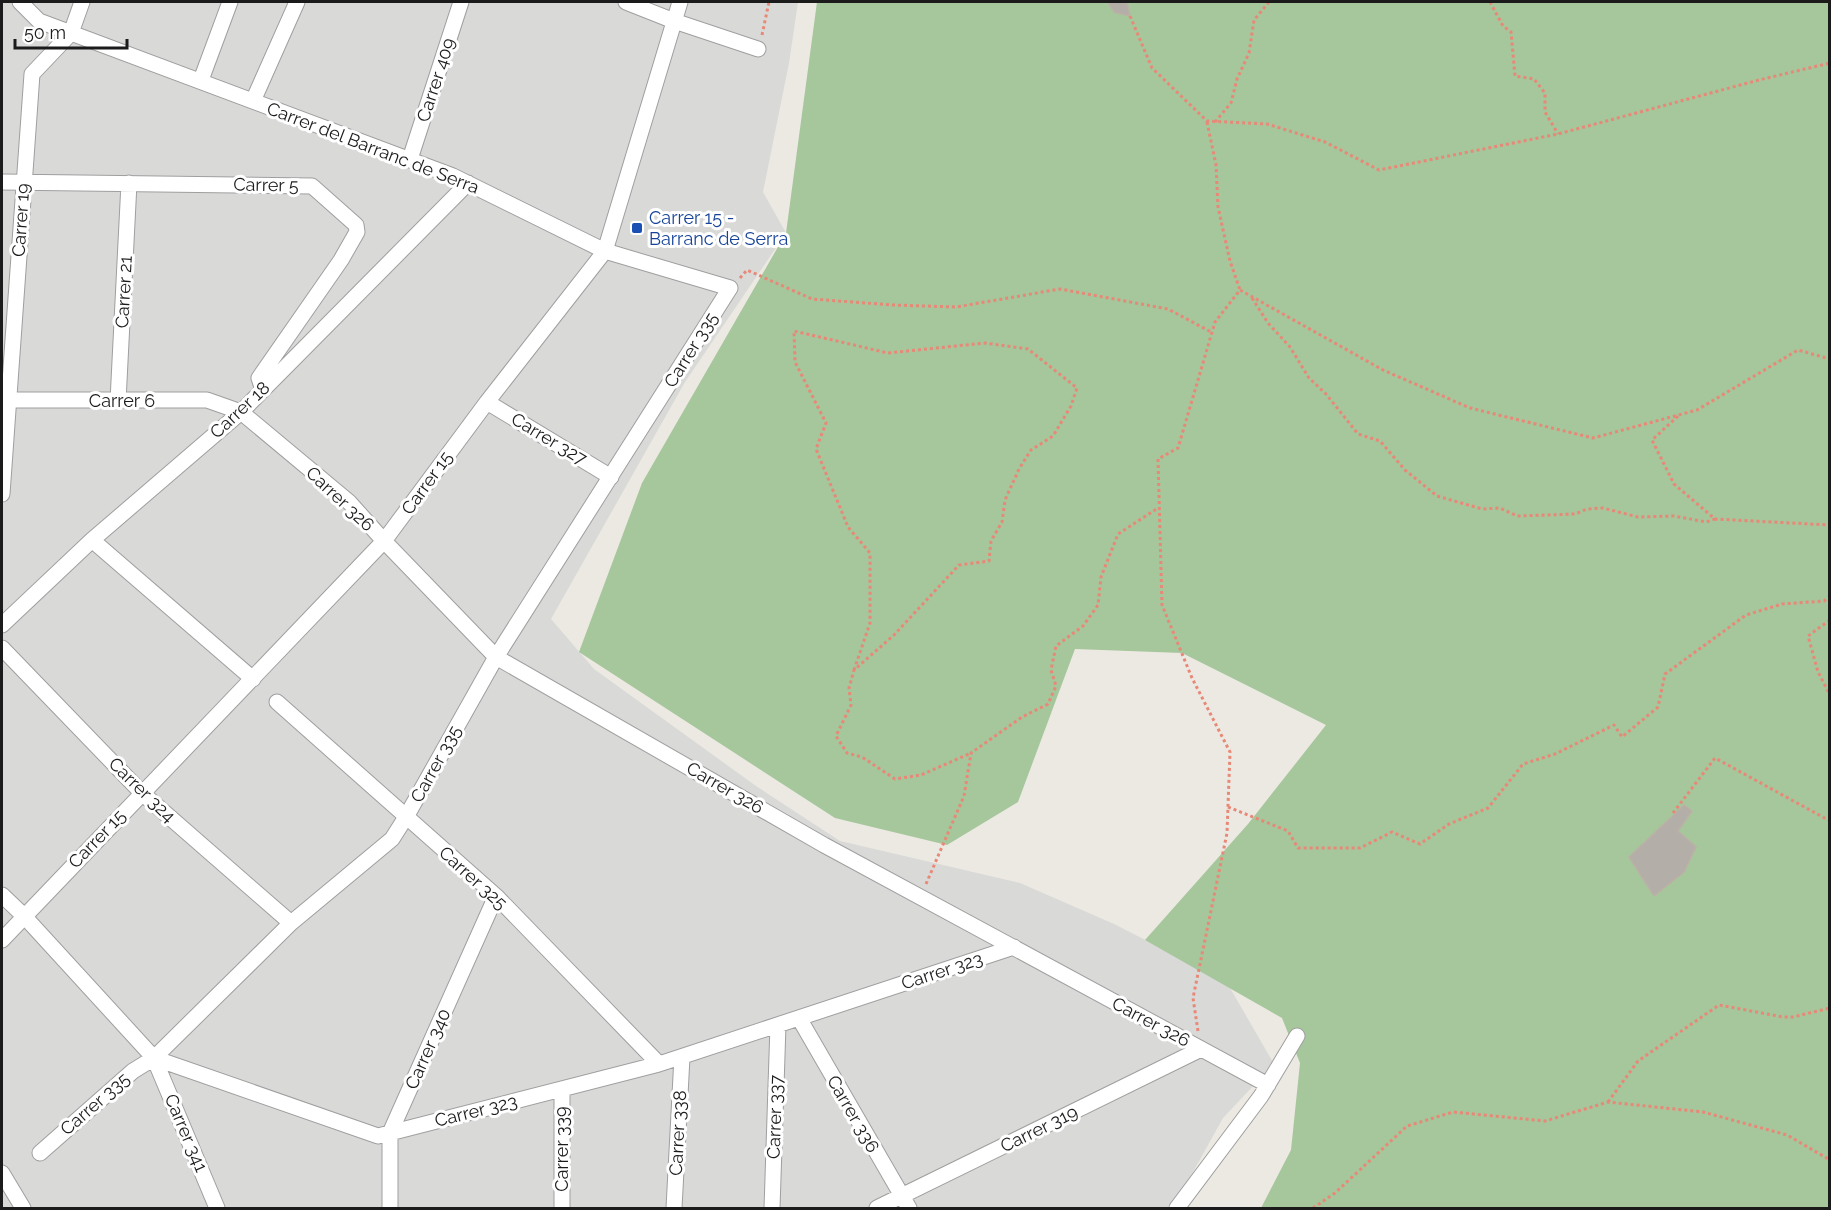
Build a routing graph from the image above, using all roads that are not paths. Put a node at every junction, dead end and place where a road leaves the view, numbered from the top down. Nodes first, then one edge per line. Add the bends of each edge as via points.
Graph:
1 (20, 2) edge
2 (82, 2) edge
3 (230, 2) edge
4 (297, 2) edge
5 (461, 2) edge
6 (626, 2) edge
7 (680, 2) edge
8 (674, 21) junction
9 (71, 33) junction
10 (758, 49) road end
11 (201, 80) junction
12 (253, 101) junction
13 (410, 159) junction
14 (2, 182) edge
15 (24, 182) junction
16 (129, 183) junction
17 (468, 183) junction
18 (605, 251) junction
19 (730, 288) joint
20 (263, 390) junction
21 (5, 401) edge
22 (118, 401) junction
23 (487, 402) junction
24 (241, 412) junction
25 (611, 477) junction
26 (2, 494) edge
27 (92, 540) junction
28 (384, 541) junction
29 (2, 625) edge
30 (2, 648) edge
31 (496, 657) junction
32 (253, 679) junction
33 (277, 702) dead end
34 (142, 793) junction
35 (406, 818) junction
36 (2, 895) edge
37 (496, 896) junction
38 (24, 916) junction
39 (291, 923) junction
40 (2, 940) edge
41 (1014, 947) junction
42 (798, 1018) junction
43 (777, 1025) junction
44 (1297, 1036) dead end
45 (1201, 1049) junction
46 (682, 1057) junction
47 (154, 1058) junction
48 (659, 1064) junction
49 (1268, 1084) junction
50 (562, 1089) junction
51 (390, 1133) junction
52 (40, 1153) dead end
53 (2, 1173) edge
54 (905, 1203) edge
55 (23, 1209) edge
56 (217, 1209) edge
57 (390, 1209) edge
58 (562, 1209) edge
59 (674, 1209) edge
60 (772, 1209) edge
61 (877, 1209) edge
62 (1177, 1209) edge

1 - 9 street, Carrer del Barranc de Serra via 39,21
2 - 9 street
3 - 11 street
4 - 12 street
5 - 13 street, Carrer 409
6 - 8 street
7 - 8 street, Carrer 15
8 - 10 street
8 - 18 street, Carrer 15
9 - 11 street, Carrer del Barranc de Serra
9 - 15 street, Carrer 19 via 32,74
11 - 12 street, Carrer del Barranc de Serra
12 - 13 street, Carrer del Barranc de Serra
13 - 17 street, Carrer del Barranc de Serra
14 - 15 street, Carrer 5
15 - 16 street, Carrer 5
15 - 21 street, Carrer 19
16 - 20 street, Carrer 5 via 312,186 356,225 357,232 341,260 259,378
16 - 22 street, Carrer 21
17 - 18 street, Carrer del Barranc de Serra
17 - 20 street, Carrer 18
18 - 19 street, Carrer del Barranc de Serra
18 - 23 street, Carrer 15
19 - 25 street, Carrer 335
20 - 24 street, Carrer 18
21 - 22 street, Carrer 6
21 - 26 street, Carrer 19
22 - 24 street, Carrer 6 via 207,400
23 - 25 street, Carrer 327
23 - 28 street, Carrer 15
24 - 27 street, Carrer 18
24 - 28 street, Carrer 326 via 349,502
25 - 31 street, Carrer 335
27 - 29 street, Carrer 18
27 - 32 street
28 - 31 street, Carrer 326
28 - 32 street, Carrer 15
30 - 34 street, Carrer 324
31 - 35 street, Carrer 335
31 - 41 street, Carrer 326 via 814,839
32 - 34 street, Carrer 15
33 - 35 street, Carrer 325
34 - 38 street, Carrer 15
34 - 39 street, Carrer 324
35 - 37 street, Carrer 325
35 - 39 street, Carrer 335 via 392,839
36 - 38 street, Carrer 323
37 - 48 street, Carrer 325
37 - 51 street, Carrer 340
38 - 40 street, Carrer 15
38 - 47 street, Carrer 323
39 - 47 street, Carrer 335
41 - 42 street, Carrer 323
41 - 45 street, Carrer 326
42 - 43 street, Carrer 323
42 - 54 street, Carrer 336
43 - 46 street, Carrer 323
43 - 60 street, Carrer 337
44 - 49 street
45 - 49 street, Carrer 326
45 - 54 street, Carrer 319
46 - 48 street, Carrer 323
46 - 59 street, Carrer 338
47 - 51 street, Carrer 323 via 378,1136
47 - 52 street, Carrer 335 via 133,1071
47 - 56 street, Carrer 341
48 - 50 street, Carrer 323
49 - 62 street
50 - 51 street, Carrer 323
50 - 58 street, Carrer 339
51 - 57 street, Carrer 340
53 - 55 street
54 - 61 street, Carrer 319

